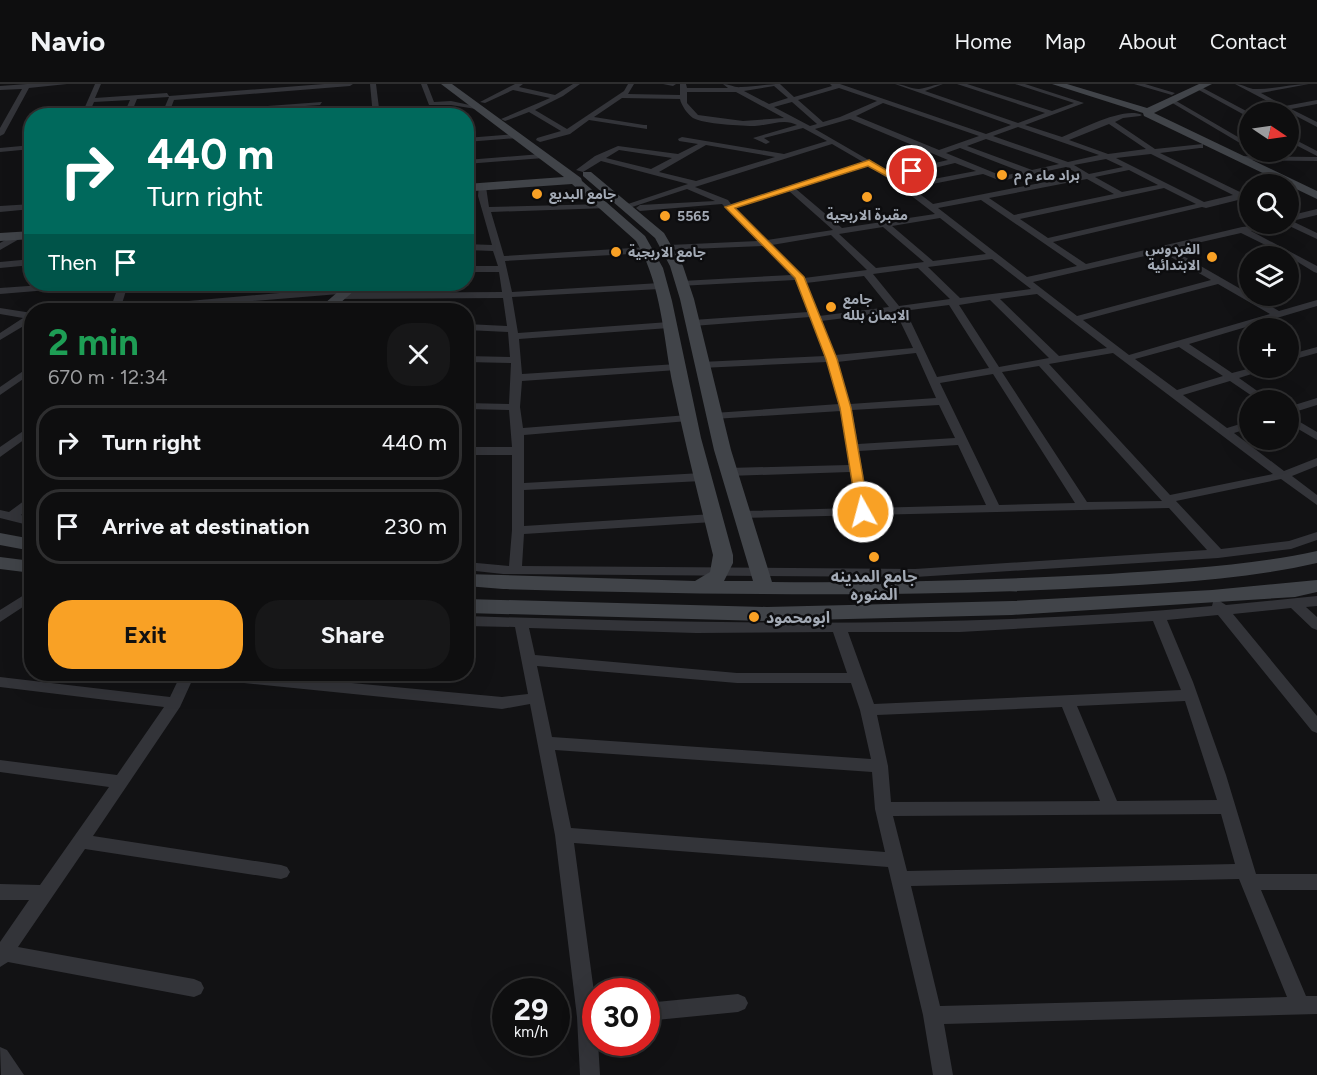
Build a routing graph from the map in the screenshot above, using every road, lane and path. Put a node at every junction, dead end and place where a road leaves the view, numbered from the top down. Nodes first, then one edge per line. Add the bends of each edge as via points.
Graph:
1 (64, 84) edge
2 (98, 84) edge
3 (350, 84) edge
4 (373, 84) edge
5 (424, 84) edge
6 (577, 84) edge
7 (631, 84) edge
8 (666, 84) edge
9 (673, 84) edge
10 (726, 84) edge
11 (774, 84) edge
12 (898, 84) edge
13 (940, 84) edge
14 (960, 84) edge
15 (1018, 84) edge
16 (1057, 84) edge
17 (1072, 84) edge
18 (1137, 84) edge
19 (1238, 84) edge
20 (1306, 84) edge
21 (170, 85) edge
22 (321, 85) edge
23 (836, 85) edge
24 (1198, 85) edge
25 (27, 86) junction
26 (457, 86) edge
27 (517, 86) edge
28 (2, 87) edge
29 (683, 90) edge
30 (738, 90) junction
31 (918, 91) junction
32 (1254, 92) junction
33 (169, 96) junction
34 (618, 96) junction
35 (134, 97) junction
36 (1171, 97) junction
37 (555, 98) junction
38 (91, 100) junction
39 (792, 100) junction
40 (883, 101) junction
41 (1273, 102) edge
42 (1317, 102) edge
43 (431, 104) junction
44 (479, 104) junction
45 (1300, 105) joint
46 (769, 106) junction
47 (88, 108) edge
48 (129, 108) edge
49 (166, 108) edge
50 (285, 108) edge
51 (376, 108) edge
52 (432, 108) edge
53 (1239, 109) edge
54 (530, 110) junction
55 (1145, 110) junction
56 (1317, 111) edge
57 (1051, 113) junction
58 (850, 116) junction
59 (1299, 116) edge
60 (506, 118) junction
61 (587, 118) junction
62 (791, 118) junction
63 (1109, 121) junction
64 (732, 124) junction
65 (822, 125) junction
66 (1016, 125) junction
67 (1317, 125) edge
68 (644, 127) dead end
69 (807, 127) junction
70 (725, 130) dead end
71 (567, 132) junction
72 (0, 134) edge
73 (515, 136) junction
74 (984, 136) junction
75 (718, 137) dead end
76 (757, 138) junction
77 (474, 139) edge
78 (682, 139) dead end
79 (540, 140) junction
80 (1062, 140) junction
81 (1239, 140) edge
82 (833, 141) junction
83 (766, 142) dead end
84 (708, 143) junction
85 (1299, 145) edge
86 (726, 146) junction
87 (959, 146) junction
88 (1200, 146) junction
89 (24, 148) edge
90 (0, 150) edge
91 (1151, 150) junction
92 (1217, 151) junction
93 (939, 153) junction
94 (541, 156) junction
95 (1106, 156) junction
96 (1317, 156) edge
97 (680, 157) junction
98 (785, 157) junction
99 (598, 158) junction
100 (1238, 158) joint
101 (1300, 159) joint
102 (957, 160) junction
103 (474, 161) edge
104 (869, 163) junction
105 (1066, 164) junction
106 (1317, 166) edge
107 (1128, 168) junction
108 (651, 172) junction
109 (984, 172) junction
110 (1031, 172) junction
111 (1261, 174) edge
112 (582, 176) junction
113 (890, 176) junction
114 (1088, 176) junction
115 (697, 184) junction
116 (1163, 186) junction
117 (482, 187) junction
118 (688, 187) junction
119 (906, 187) junction
120 (474, 188) edge
121 (791, 188) junction
122 (1239, 192) edge
123 (1299, 194) edge
124 (1121, 195) junction
125 (1317, 195) edge
126 (982, 197) junction
127 (1239, 197) edge
128 (1317, 203) edge
129 (727, 205) junction
130 (24, 206) edge
131 (605, 206) junction
132 (1206, 206) junction
133 (628, 207) junction
134 (933, 207) junction
135 (0, 208) edge
136 (488, 210) junction
137 (1317, 212) edge
138 (944, 215) junction
139 (1013, 218) junction
140 (1299, 218) edge
141 (885, 224) junction
142 (1299, 227) edge
143 (1239, 231) edge
144 (836, 232) junction
145 (1250, 234) edge
146 (18, 236) junction
147 (24, 236) edge
148 (1317, 236) edge
149 (0, 237) edge
150 (1046, 241) junction
151 (765, 243) junction
152 (0, 247) edge
153 (669, 248) junction
154 (1164, 249) junction
155 (474, 250) edge
156 (648, 250) junction
157 (994, 255) junction
158 (499, 259) junction
159 (24, 263) edge
160 (925, 264) junction
161 (0, 265) edge
162 (474, 267) edge
163 (1084, 267) junction
164 (1317, 270) edge
165 (871, 272) junction
166 (800, 279) junction
167 (1028, 280) junction
168 (1219, 281) junction
169 (682, 284) junction
170 (660, 286) junction
171 (24, 289) edge
172 (0, 291) edge
173 (336, 291) edge
174 (347, 291) edge
175 (380, 291) edge
176 (1041, 291) junction
177 (506, 295) junction
178 (993, 298) junction
179 (955, 302) junction
180 (197, 303) edge
181 (332, 303) edge
182 (1316, 304) edge
183 (897, 310) junction
184 (0, 311) edge
185 (1277, 314) junction
186 (24, 315) edge
187 (815, 317) junction
188 (1075, 319) junction
189 (24, 321) edge
190 (693, 323) junction
191 (669, 325) junction
192 (474, 328) edge
193 (514, 332) junction
194 (0, 337) edge
195 (1181, 343) junction
196 (1117, 349) junction
197 (919, 350) junction
198 (1317, 350) edge
199 (1299, 355) edge
200 (1128, 358) junction
201 (474, 359) edge
202 (831, 359) junction
203 (1056, 359) junction
204 (514, 360) junction
205 (1041, 362) junction
206 (701, 365) junction
207 (677, 368) junction
208 (996, 370) junction
209 (24, 374) edge
210 (1239, 374) edge
211 (1232, 376) junction
212 (517, 378) junction
213 (934, 381) junction
214 (1251, 390) edge
215 (0, 392) edge
216 (1176, 394) junction
217 (943, 401) junction
218 (1317, 401) edge
219 (474, 406) edge
220 (514, 407) junction
221 (1299, 407) edge
222 (846, 408) junction
223 (714, 416) junction
224 (688, 418) junction
225 (1299, 425) edge
226 (1239, 428) edge
227 (518, 432) junction
228 (1226, 432) junction
229 (24, 434) edge
230 (1317, 437) edge
231 (962, 441) junction
232 (853, 448) junction
233 (474, 451) edge
234 (516, 451) junction
235 (0, 453) edge
236 (1317, 462) edge
237 (857, 468) junction
238 (728, 472) junction
239 (1284, 475) junction
240 (702, 477) junction
241 (518, 487) junction
242 (1317, 501) edge
243 (1170, 502) junction
244 (24, 504) edge
245 (1083, 506) junction
246 (993, 507) junction
247 (863, 512) junction
248 (5, 516) edge
249 (24, 520) edge
250 (743, 521) junction
251 (714, 524) junction
252 (518, 530) junction
253 (1317, 536) edge
254 (0, 539) edge
255 (24, 543) edge
256 (1218, 554) junction
257 (1317, 557) edge
258 (0, 563) edge
259 (24, 566) edge
260 (474, 568) edge
261 (568, 570) junction
262 (721, 571) junction
263 (509, 576) junction
264 (474, 579) edge
265 (762, 580) junction
266 (591, 585) junction
267 (1317, 586) edge
268 (696, 588) junction
269 (24, 600) edge
270 (1317, 601) edge
271 (1217, 604) junction
272 (1296, 605) junction
273 (474, 607) edge
274 (495, 608) junction
275 (562, 609) junction
276 (1158, 616) junction
277 (0, 617) edge
278 (474, 621) edge
279 (521, 624) junction
280 (1317, 625) edge
281 (581, 626) junction
282 (839, 628) junction
283 (527, 660) junction
284 (856, 678) junction
285 (185, 681) edge
286 (277, 681) edge
287 (0, 682) edge
288 (1190, 695) junction
289 (535, 698) junction
290 (1068, 701) junction
291 (175, 703) junction
292 (868, 710) junction
293 (1317, 727) edge
294 (545, 743) junction
295 (0, 766) edge
296 (880, 766) junction
297 (122, 782) junction
298 (1111, 807) junction
299 (1228, 807) junction
300 (883, 809) junction
301 (564, 835) junction
302 (81, 841) junction
303 (896, 860) junction
304 (281, 872) dead end
305 (1248, 877) junction
306 (900, 879) junction
307 (1317, 882) edge
308 (0, 892) edge
309 (43, 893) junction
310 (2, 955) edge
311 (585, 978) edge
312 (194, 988) dead end
313 (738, 1003) dead end
314 (1309, 1005) edge
315 (660, 1011) edge
316 (933, 1015) junction
317 (590, 1056) edge
318 (0, 1057) edge
319 (14, 1075) edge
320 (590, 1075) edge
321 (943, 1075) edge

1 - 25 street
2 - 38 street
3 - 22 street
4 - 51 street
5 - 43 street
6 - 37 street
7 - 34 street via 627,92
8 - 9 street
10 - 30 street
11 - 30 street
11 - 39 street
12 - 31 street
13 - 31 street
14 - 57 street
15 - 57 street via 1081,103
16 - 55 main road
17 - 55 main road
18 - 36 street
19 - 32 street
20 - 32 street
21 - 33 street
22 - 33 street
22 - 50 street via 320,106
23 - 39 street
23 - 40 street
24 - 36 main road
24 - 53 street
25 - 28 street
25 - 72 street
26 - 43 street
26 - 44 main road
27 - 37 street
27 - 44 street
29 - 30 street
29 - 34 street
29 - 64 street via 684,103 696,117
30 - 46 street
31 - 66 street
32 - 41 street
33 - 35 street
33 - 49 street
34 - 61 street
35 - 38 street
35 - 48 street
36 - 55 main road
36 - 81 street
37 - 54 street
38 - 47 street
39 - 46 street
39 - 65 street
40 - 58 street
40 - 74 street
42 - 45 street
43 - 44 street
43 - 52 street
44 - 60 main road
44 - 73 main road
45 - 56 street
46 - 62 street
54 - 60 street
54 - 71 street
55 - 63 street
55 - 88 main road
55 - 92 main road
57 - 66 street
58 - 65 street
58 - 93 street
59 - 67 street
60 - 79 main road
61 - 68 street
61 - 71 street
62 - 64 street via 769,124
62 - 69 street
63 - 80 street
63 - 91 street
64 - 70 street
65 - 69 street
66 - 74 street
66 - 80 street
69 - 76 street
69 - 82 street
71 - 79 street
73 - 77 street
73 - 94 main road
74 - 87 street
74 - 105 street
75 - 84 street
76 - 83 street
76 - 86 street
78 - 84 street
79 - 112 main road
80 - 95 street
82 - 98 street
82 - 104 street
84 - 86 street
84 - 97 street
85 - 96 street
86 - 98 street
87 - 93 street
87 - 110 street
88 - 91 street
88 - 92 main road
89 - 90 street
91 - 95 street
91 - 122 street
92 - 100 main road
92 - 111 main road
93 - 102 street
94 - 103 street
94 - 112 main road
95 - 105 street
95 - 107 street
96 - 101 street
97 - 99 street via 618,148
97 - 108 street
98 - 115 street
99 - 108 street
99 - 112 street
100 - 125 main road
101 - 106 street
102 - 109 street
102 - 113 street
104 - 113 street
104 - 121 street
105 - 110 street
105 - 114 street
107 - 114 street
107 - 116 street
108 - 115 street
109 - 110 street via 1001,178
109 - 119 street
112 - 117 main road
112 - 131 main road
112 - 133 main road
113 - 119 street
114 - 124 street
114 - 126 street
115 - 118 street
116 - 124 street
116 - 132 street
117 - 120 main road
117 - 136 street
118 - 129 street
118 - 133 street
119 - 134 street
121 - 129 street
121 - 144 street
123 - 128 main road
124 - 139 street
126 - 134 street
126 - 139 street
127 - 132 street
129 - 133 street
129 - 151 street
130 - 135 street
131 - 136 street
131 - 156 main road
132 - 150 street
133 - 153 main road
134 - 138 street
136 - 158 street
137 - 140 street
138 - 141 street
138 - 157 street
139 - 150 street
141 - 144 street
141 - 160 street
142 - 148 street
143 - 154 street
144 - 151 street
144 - 165 street
145 - 164 street
146 - 147 main road
146 - 149 main road
146 - 152 street
150 - 163 street
151 - 153 street
151 - 166 street
153 - 169 main road
154 - 163 street
154 - 168 street
155 - 158 street
156 - 158 street
156 - 170 main road
157 - 160 street
157 - 167 street
158 - 162 street
158 - 177 street
159 - 161 street
160 - 165 street
160 - 179 street
163 - 167 street
165 - 166 street
165 - 183 street
166 - 169 street
166 - 187 street
167 - 176 street
168 - 185 street
168 - 188 street
169 - 190 main road
170 - 177 street
170 - 191 main road
171 - 172 street
173 - 180 street
174 - 181 main road
175 - 177 street
176 - 178 street
176 - 188 street
177 - 193 street
178 - 179 street
178 - 203 street
179 - 183 street
179 - 208 street
182 - 185 street
183 - 187 street
183 - 197 street
184 - 186 street
185 - 195 street
187 - 190 street
187 - 202 street
188 - 196 street
189 - 194 street
190 - 206 main road
191 - 193 street
191 - 207 main road
192 - 193 street
193 - 204 street
195 - 200 street
195 - 211 street
196 - 200 street
196 - 203 street
197 - 202 street
197 - 213 street
198 - 199 street
200 - 216 street
201 - 204 street
202 - 206 street
202 - 222 street
203 - 205 street
204 - 212 street
205 - 208 street
205 - 243 street
206 - 223 main road
207 - 212 street
207 - 224 main road
208 - 213 street
208 - 245 street
209 - 215 street
210 - 211 street
211 - 214 street
211 - 216 street
212 - 220 street
213 - 217 street
216 - 228 street
217 - 222 street
217 - 231 street
218 - 221 street
219 - 220 street
220 - 227 street
222 - 223 street
222 - 232 street
223 - 238 main road
224 - 227 street
224 - 240 main road
225 - 230 street
226 - 228 street
227 - 234 street
228 - 239 street
229 - 235 street
231 - 232 street
231 - 246 street
232 - 237 street
233 - 234 street
234 - 241 street
236 - 239 street
237 - 238 street
237 - 247 street
238 - 250 main road
239 - 242 street
239 - 243 street
240 - 241 street
240 - 251 main road
241 - 252 street
243 - 245 street
243 - 256 street
244 - 248 street
245 - 246 street
246 - 247 street
247 - 250 street
248 - 249 street
250 - 251 main road
250 - 265 main road
251 - 252 street
251 - 262 main road via 723,555
252 - 263 street
253 - 256 street via 1291,544
254 - 255 main road
256 - 265 street
257 - 265 main road via 1230,572 1003,586
258 - 259 main road
260 - 263 street
261 - 262 street
261 - 263 street
261 - 266 main road
262 - 265 street
262 - 268 main road
263 - 264 main road
263 - 266 main road
263 - 274 main road
265 - 268 main road
266 - 268 main road
267 - 271 main road
269 - 277 street
270 - 272 street
271 - 272 street
271 - 275 main road via 767,614
271 - 276 street
271 - 293 street
272 - 280 street
273 - 274 main road
274 - 275 main road
275 - 281 main road
276 - 282 street via 960,627
276 - 288 street
278 - 279 street
279 - 281 street
279 - 283 street
281 - 282 street
282 - 284 street
283 - 284 street via 737,678
283 - 289 street
284 - 292 street
285 - 291 street
286 - 289 street via 492,702
287 - 291 street
288 - 290 street
288 - 299 street
289 - 294 street
290 - 292 street
290 - 298 street
291 - 297 street
292 - 296 street
294 - 296 street
294 - 301 street
295 - 297 street
296 - 300 street
297 - 302 street
298 - 299 street
298 - 300 street
299 - 305 street
300 - 303 street
301 - 303 street
301 - 311 street
302 - 304 street
302 - 309 street
303 - 306 street
305 - 306 street
305 - 307 street
305 - 314 street
306 - 316 street
308 - 309 street
309 - 310 street
310 - 312 street
313 - 315 street
314 - 316 street
316 - 321 street
317 - 320 street
318 - 319 street

